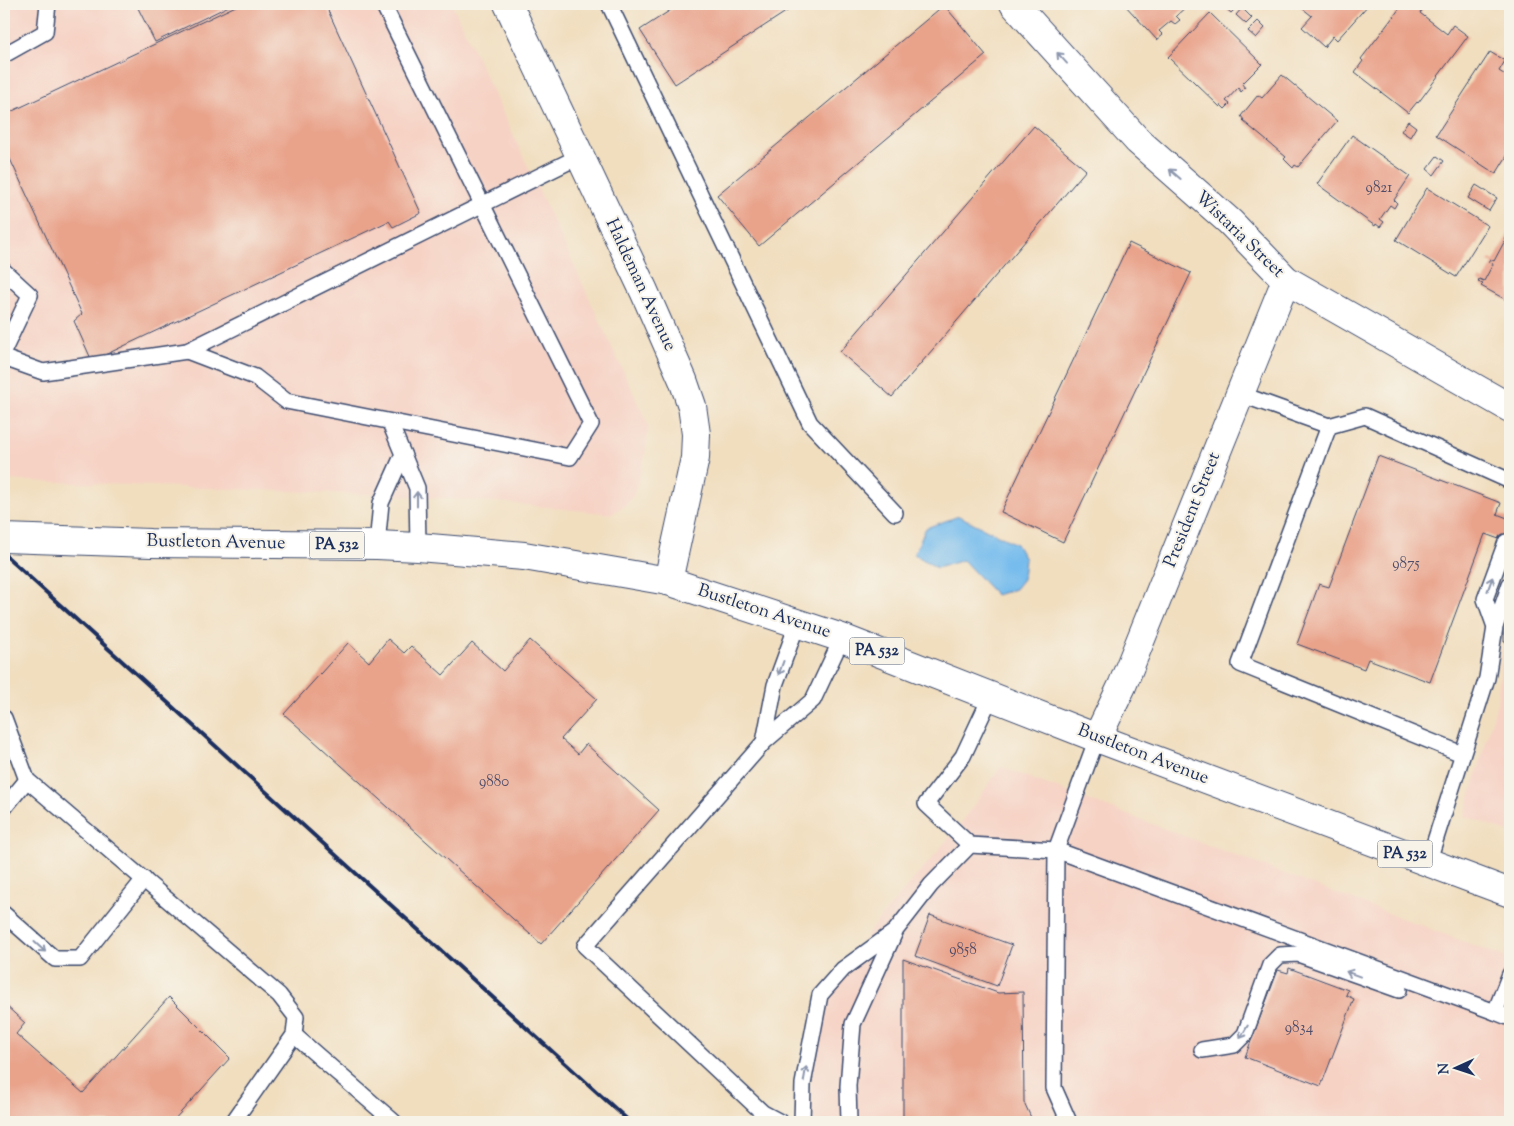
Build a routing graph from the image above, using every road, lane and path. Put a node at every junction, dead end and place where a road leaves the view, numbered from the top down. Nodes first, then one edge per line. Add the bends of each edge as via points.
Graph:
1 (48, 4) edge
2 (383, 4) edge
3 (508, 4) edge
4 (609, 4) edge
5 (1014, 4) edge
6 (4, 55) edge
7 (580, 156) junction
8 (482, 204) junction
9 (4, 271) edge
10 (1286, 280) junction
11 (4, 350) edge
12 (187, 351) junction
13 (4, 358) edge
14 (1240, 394) junction
15 (1510, 408) edge
16 (390, 422) junction
17 (1329, 426) junction
18 (403, 454) junction
19 (1510, 481) edge
20 (895, 513) dead end
21 (4, 538) edge
22 (1506, 542) dead end
23 (377, 545) junction
24 (418, 547) junction
25 (668, 581) junction
26 (1510, 584) edge
27 (798, 622) junction
28 (1495, 627) junction
29 (842, 638) junction
30 (991, 696) junction
31 (4, 718) edge
32 (1097, 738) junction
33 (764, 742) junction
34 (1462, 754) junction
35 (27, 780) junction
36 (4, 808) edge
37 (970, 845) junction
38 (1056, 850) junction
39 (1428, 862) junction
40 (144, 879) junction
41 (1510, 893) edge
42 (4, 914) edge
43 (896, 930) junction
44 (1510, 974) edge
45 (1399, 990) dead end
46 (1495, 1012) junction
47 (1510, 1018) edge
48 (294, 1035) junction
49 (1202, 1050) dead end
50 (233, 1122) edge
51 (394, 1122) edge
52 (780, 1122) edge
53 (802, 1122) edge
54 (849, 1122) edge
55 (1069, 1122) edge

1 - 6 lane via 45,32
2 - 8 lane
3 - 7 main road, Haldeman Avenue
4 - 20 lane via 810,423
10 -> 5 main road, Wistaria Street via 1230,222 1138,141
7 - 8 lane
7 - 25 main road, Haldeman Avenue via 644,291 692,406 696,434 694,458
8 - 12 lane
8 - 16 lane via 591,424 570,457
9 - 11 lane via 30,295
10 - 14 main road, President Street
10 - 15 main road, Wistaria Street
12 - 13 lane via 43,372
12 - 16 lane via 255,377 286,401
14 - 17 lane
14 - 32 main road, President Street via 1122,686
16 - 18 lane
17 - 19 lane via 1365,416
17 - 34 lane via 1240,664
18 - 23 lane via 381,503
24 -> 18 lane via 417,488
21 - 23 main road, Bustleton Avenue / PA 532
28 -> 22 lane via 1485,599
23 - 24 main road, Bustleton Avenue / PA 532
24 - 25 main road, Bustleton Avenue / PA 532 via 524,556
25 - 27 main road, Bustleton Avenue / PA 532
26 - 28 lane
27 - 29 main road, Bustleton Avenue / PA 532
27 -> 33 lane via 775,685
28 - 34 lane via 1486,678
29 - 30 main road, Bustleton Avenue / PA 532
29 - 33 lane via 813,700
30 - 32 main road, Bustleton Avenue / PA 532
30 - 37 lane via 963,756 926,804
31 - 35 lane
32 - 38 lane
32 - 39 main road, Bustleton Avenue / PA 532
33 - 52 lane via 585,946 763,1113
34 - 39 lane
35 - 36 lane
35 - 40 lane
37 - 38 lane
37 - 43 lane via 931,885
38 - 46 lane
38 - 55 lane via 1054,1088
39 - 41 main road, Bustleton Avenue / PA 532
42 -> 40 lane via 55,959 80,959
40 - 48 lane via 279,995 296,1017
53 -> 43 lane via 803,1084 820,995 843,969
43 - 54 lane via 852,1024
44 - 46 lane
45 -> 49 lane via 1298,954 1280,955 1270,965 1245,1034 1234,1045
46 - 47 lane
48 - 50 lane
48 - 51 lane

